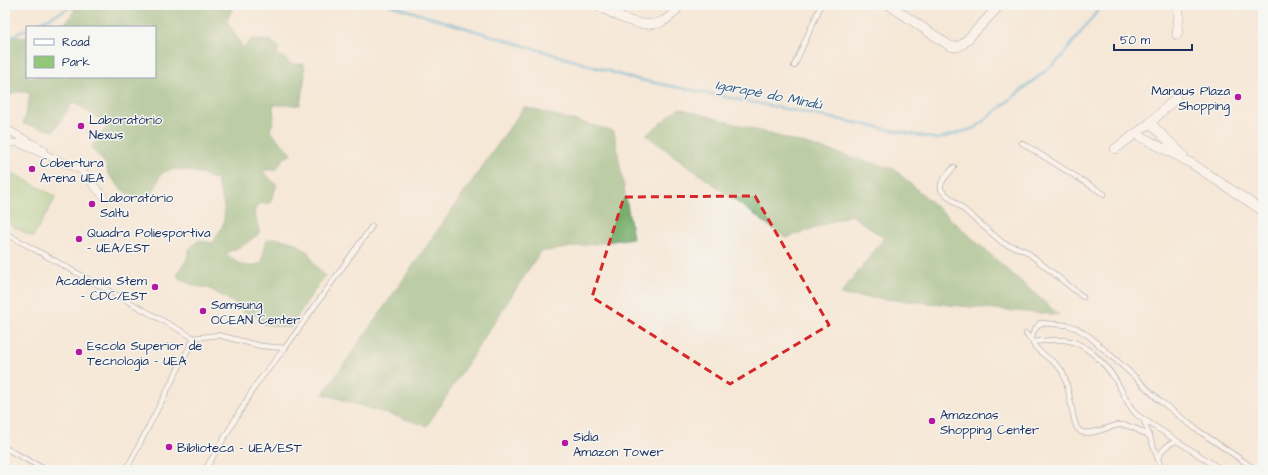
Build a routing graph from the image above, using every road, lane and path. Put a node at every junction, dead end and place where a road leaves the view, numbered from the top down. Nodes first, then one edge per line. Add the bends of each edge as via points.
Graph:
1 (598, 5) edge
2 (821, 5) edge
3 (889, 5) edge
4 (1000, 5) edge
5 (1177, 5) edge
6 (679, 6) edge
7 (1177, 35) dead end
8 (794, 66) dead end
9 (1176, 98) dead end
10 (1150, 123) junction
11 (5, 131) edge
12 (1136, 134) junction
13 (1022, 143) dead end
14 (5, 149) edge
15 (1115, 149) dead end
16 (1192, 163) junction
17 (954, 167) dead end
18 (81, 170) junction
19 (1104, 194) dead end
20 (103, 196) dead end
21 (1263, 211) edge
22 (372, 226) dead end
23 (5, 233) edge
24 (1083, 297) dead end
25 (1026, 334) dead end
26 (194, 338) junction
27 (1033, 342) junction
28 (285, 348) junction
29 (1144, 421) junction
30 (1149, 436) junction
31 (1176, 441) junction
32 (5, 448) edge
33 (1158, 458) junction
34 (46, 470) edge
35 (124, 470) edge
36 (205, 470) edge
37 (1162, 470) edge
38 (1222, 470) edge
39 (1259, 470) edge

1 - 6 street via 627,20 650,24 661,22
2 - 8 lane
3 - 4 street via 950,46 963,44
5 - 7 street
9 - 10 street
10 - 12 street
10 - 16 street
11 - 18 street via 10,131
12 - 15 street
12 - 16 street
13 - 19 lane
14 - 18 street via 9,143 18,143
16 - 21 street
17 - 24 lane via 941,184 942,191 1003,243 1027,252
18 - 20 street
22 - 28 lane
23 - 26 lane
25 - 27 lane
26 - 28 lane via 218,335 261,346
26 - 35 lane
27 - 29 lane via 1065,340 1074,342 1090,352 1110,371 1130,408
27 - 30 lane via 1038,351 1057,364 1063,373 1075,423 1081,432 1119,425 1134,428
27 - 39 lane via 1034,329 1040,323 1076,328 1098,343 1159,400 1196,429
28 - 36 lane via 258,383
29 - 30 lane
29 - 31 lane
30 - 33 lane
31 - 33 lane via 1162,450
31 - 38 lane
32 - 34 lane
33 - 37 lane

